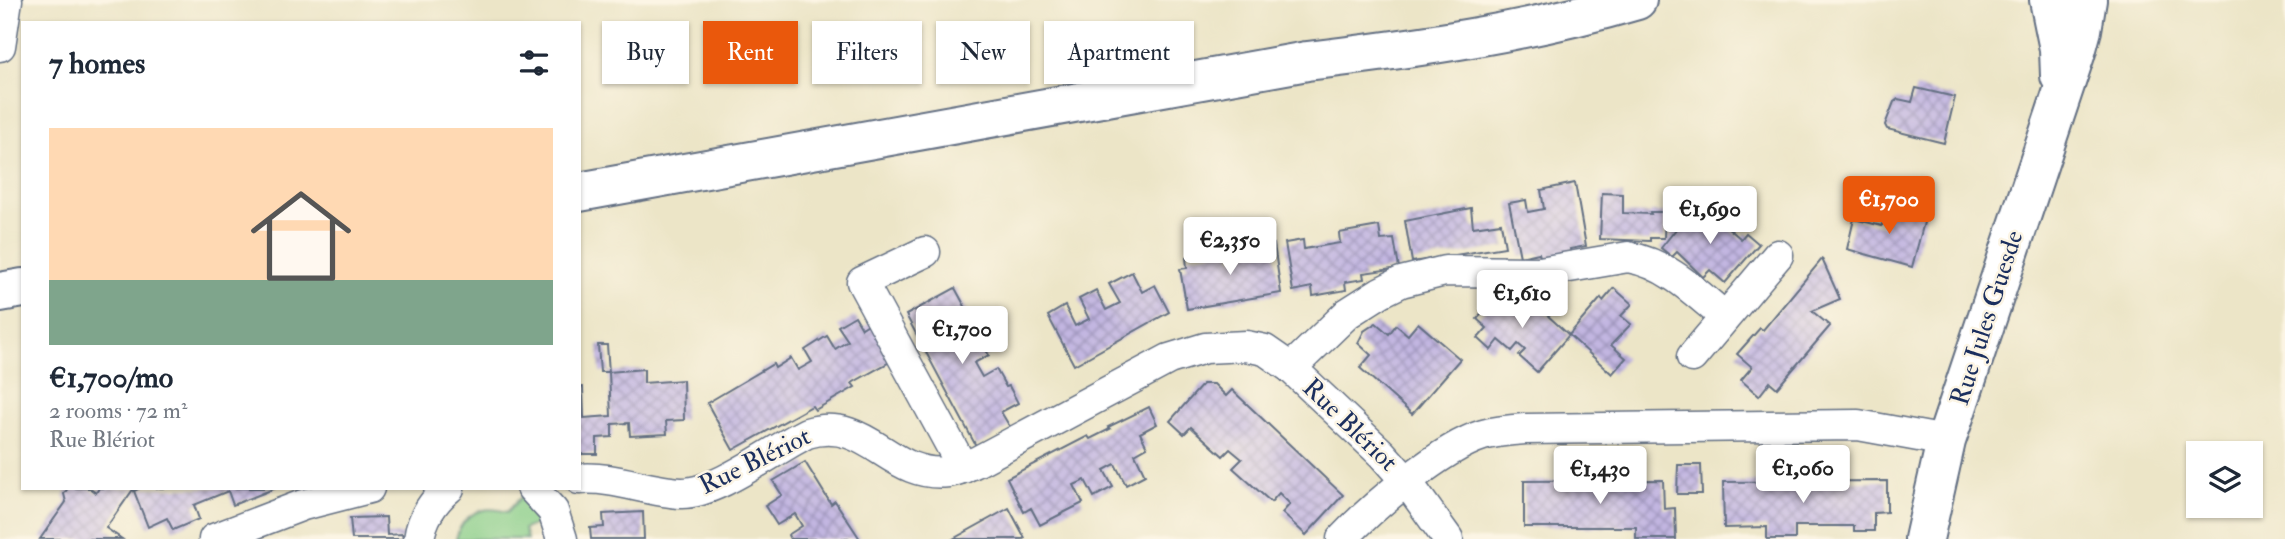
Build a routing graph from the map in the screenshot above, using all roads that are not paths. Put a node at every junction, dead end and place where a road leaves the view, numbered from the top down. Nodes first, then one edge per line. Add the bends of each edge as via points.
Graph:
1 (8, 0) edge
2 (1543, 0) edge
3 (1637, 0) edge
4 (2049, 0) edge
5 (2087, 0) edge
6 (0, 46) edge
7 (1307, 61) junction
8 (2059, 99) junction
9 (581, 192) edge
10 (925, 252) dead end
11 (1778, 255) dead end
12 (21, 288) edge
13 (0, 292) edge
14 (1726, 317) junction
15 (1692, 357) dead end
16 (1291, 368) junction
17 (1946, 441) junction
18 (963, 468) junction
19 (581, 479) edge
20 (1407, 482) junction
21 (361, 490) edge
22 (541, 490) edge
23 (436, 491) edge
24 (214, 539) edge
25 (419, 539) edge
26 (562, 539) edge
27 (1342, 539) edge
28 (1448, 539) edge
29 (1924, 539) edge

1 - 6 street
2 - 7 main road
3 - 7 main road via 1550,23 1419,48
4 - 8 main road, Rue Jules Guesde via 2060,49
5 - 8 main road, Rue Jules Guesde
7 - 9 main road
8 - 17 main road, Rue Jules Guesde
10 - 18 street via 862,282
11 - 14 street
12 - 13 main road
14 - 15 street
14 - 16 street, Rue Blériot via 1660,266 1628,257 1533,273 1445,271 1401,282 1367,300
16 - 18 street, Rue Blériot via 1265,350 1246,346 1188,353
16 - 20 street, Rue Blériot
17 - 20 street via 1858,425 1526,429 1466,442
17 - 29 main road, Rue Jules Guesde
18 - 19 street, Rue Blériot via 948,472 917,469 864,439 828,429 807,433 697,492
20 - 27 street
20 - 28 street, Rue Blériot
21 - 24 street via 303,505
22 - 26 street
23 - 25 street

